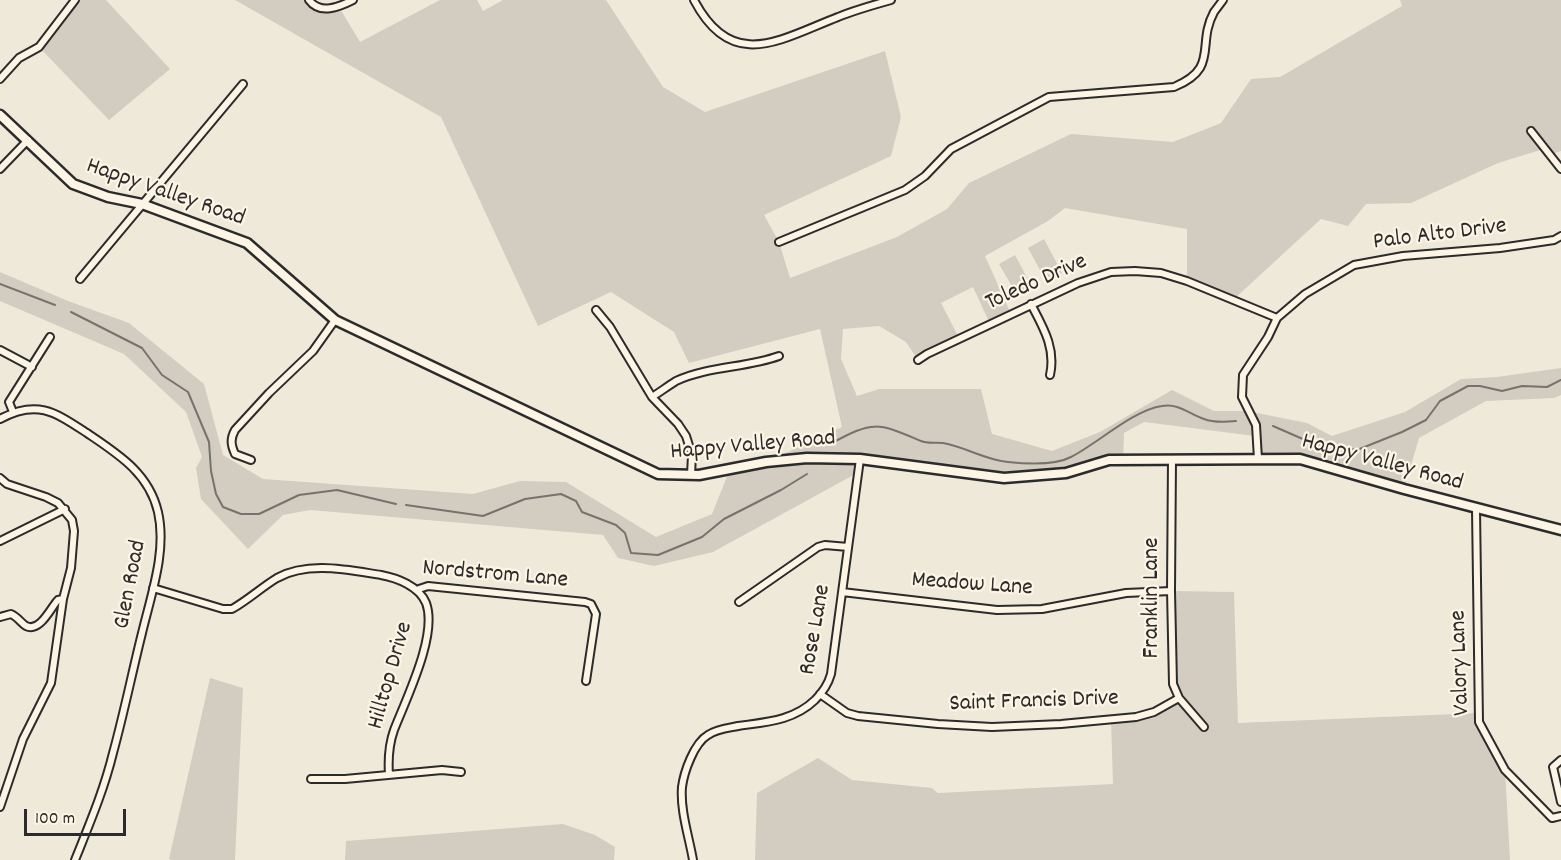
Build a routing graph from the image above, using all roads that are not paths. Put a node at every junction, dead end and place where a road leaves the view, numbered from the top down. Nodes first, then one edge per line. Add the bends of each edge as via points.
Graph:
1 (75, 0) edge
2 (309, 0) edge
3 (353, 0) edge
4 (694, 0) edge
5 (891, 0) edge
6 (1223, 0) edge
7 (0, 79) edge
8 (243, 84) dead end
9 (0, 115) edge
10 (1531, 131) dead end
11 (28, 140) junction
12 (0, 169) edge
13 (1561, 169) edge
14 (142, 204) junction
15 (1561, 236) edge
16 (779, 242) dead end
17 (80, 279) dead end
18 (1031, 304) junction
19 (596, 310) dead end
20 (1277, 318) junction
21 (335, 320) junction
22 (50, 337) dead end
23 (0, 350) edge
24 (779, 356) dead end
25 (918, 360) dead end
26 (32, 367) junction
27 (1050, 375) dead end
28 (652, 397) junction
29 (13, 412) junction
30 (0, 419) edge
31 (860, 459) junction
32 (1172, 459) junction
33 (1258, 459) junction
34 (250, 460) dead end
35 (691, 475) junction
36 (0, 478) edge
37 (64, 509) junction
38 (1476, 509) junction
39 (1561, 530) edge
40 (0, 541) edge
41 (848, 547) junction
42 (153, 588) junction
43 (416, 590) junction
44 (1171, 591) junction
45 (842, 592) junction
46 (63, 598) junction
47 (739, 602) dead end
48 (0, 617) edge
49 (586, 681) dead end
50 (820, 694) junction
51 (1179, 698) junction
52 (1204, 726) dead end
53 (1561, 760) edge
54 (461, 772) dead end
55 (389, 775) junction
56 (311, 779) dead end
57 (1561, 802) edge
58 (0, 807) edge
59 (1561, 816) edge
60 (75, 860) edge
61 (693, 860) edge

1 - 7 street via 39,47 19,58
2 - 3 street via 322,9 339,8
4 - 5 street via 716,30 748,45 776,43
6 - 16 street via 1209,28 1204,63 1190,80 1174,87 1049,98 951,149 905,190
8 - 14 street
9 - 11 street, Happy Valley Road
10 - 13 street
11 - 12 street
11 - 14 street, Happy Valley Road via 73,184
14 - 17 street
14 - 21 street, Happy Valley Road via 247,243
15 - 20 street, Palo Alto Drive via 1500,248 1403,255 1354,265 1305,294
18 - 20 street, Toledo Drive via 1095,276 1135,271 1187,281
18 - 25 street, Toledo Drive
18 - 27 street via 1050,340
19 - 28 street
20 - 33 street, Palo Alto Drive via 1243,375 1242,397 1256,425
21 - 34 street via 313,351 235,430 231,446 235,454
21 - 35 street, Happy Valley Road via 644,468 658,474
22 - 26 street
23 - 26 street
24 - 28 street via 677,381
26 - 29 street via 9,402
28 - 35 street via 686,436 692,454
29 - 30 street, Glen Road
29 - 42 street, Glen Road via 29,408 62,417 136,469 158,512 160,548
31 - 32 street, Happy Valley Road via 1004,478 1066,473 1109,460
31 - 35 street, Happy Valley Road via 807,458
31 - 41 street, Rose Lane
32 - 33 street, Happy Valley Road
32 - 44 street, Franklin Lane
33 - 38 street, Happy Valley Road via 1300,459
36 - 37 street
37 - 40 street
37 - 46 street via 74,531 71,568
38 - 39 street, Happy Valley Road
38 - 59 street, Valory Lane via 1479,722 1505,770 1552,818
41 - 45 street, Rose Lane
41 - 47 street via 818,547
42 - 43 street, Nordstrom Lane via 223,609 232,609 294,571 342,569 390,577
42 - 60 street, Glen Road via 113,754
43 - 49 street, Nordstrom Lane via 428,586 591,604 596,614
43 - 55 street, Hilltop Drive via 425,601 427,629 411,690 393,731
44 - 45 street, Meadow Lane via 1126,593 1042,609 997,610
44 - 51 street, Franklin Lane via 1173,684
45 - 50 street, Rose Lane via 831,674 828,686
46 - 48 street via 36,626 26,626 11,614
46 - 58 street via 51,683 23,739
50 - 51 street, Saint Francis Drive via 858,716 992,727 1121,719 1154,712
50 - 61 street, Rose Lane via 797,714 724,729 697,745 682,787
51 - 52 street, Franklin Lane
53 - 57 street via 1553,767
54 - 55 street
55 - 56 street

